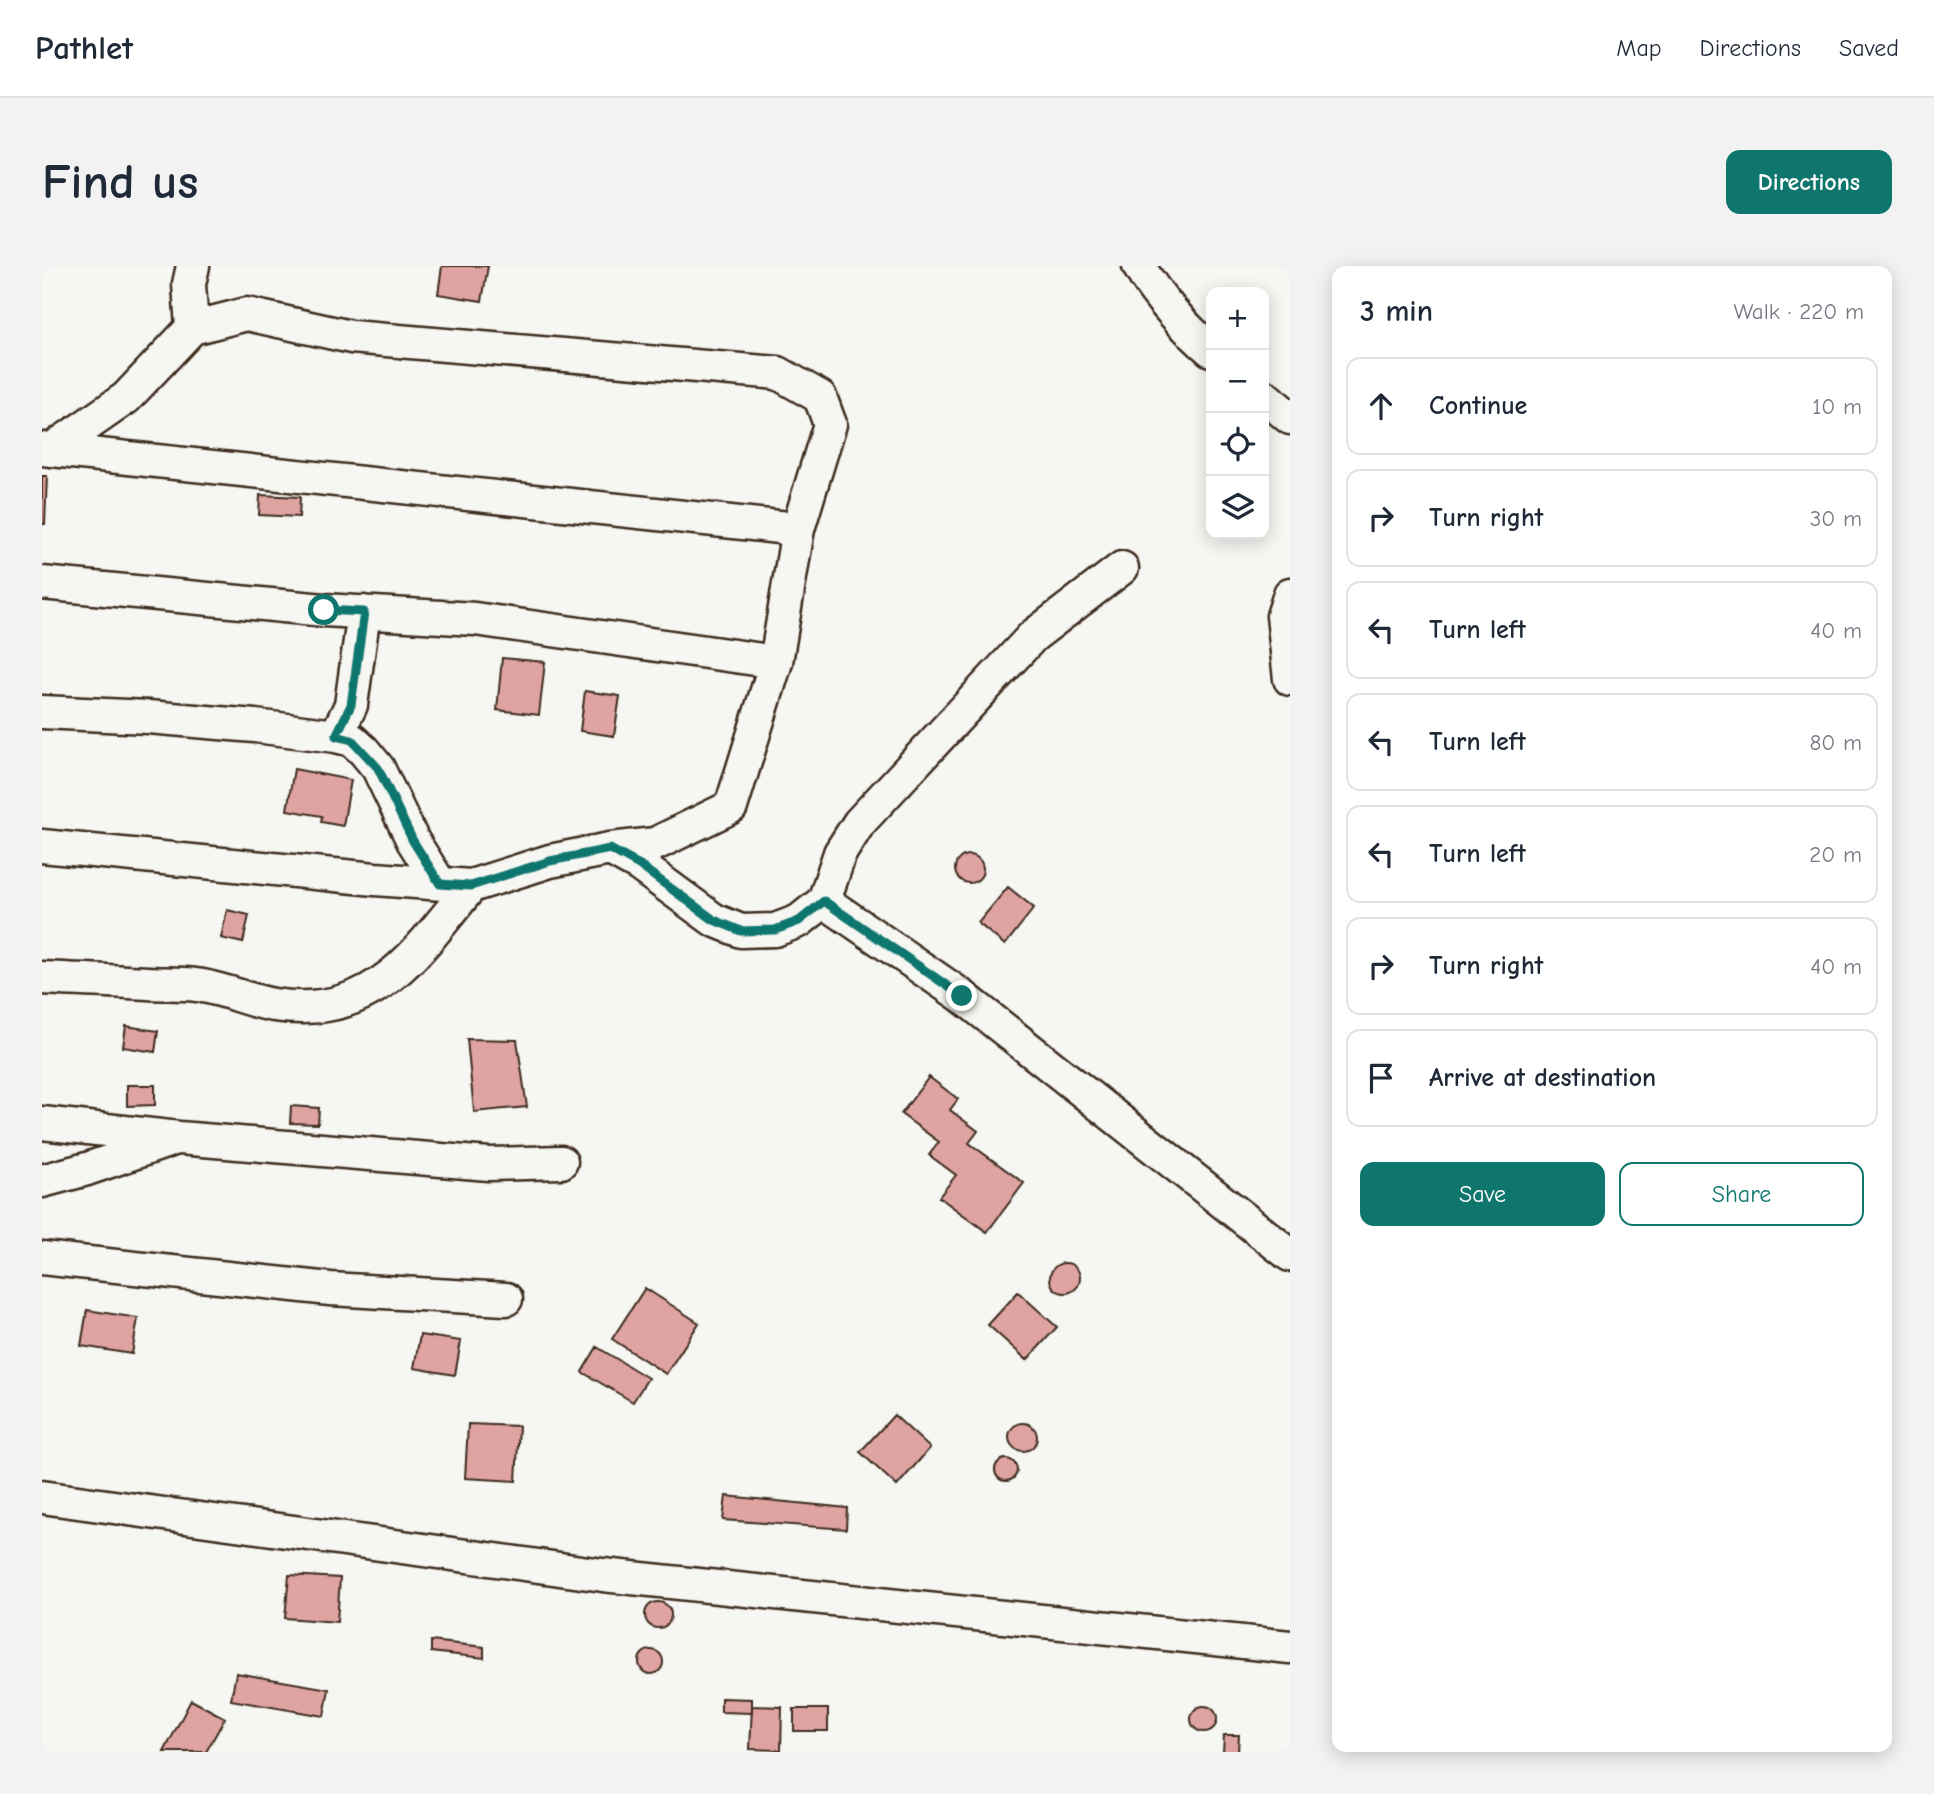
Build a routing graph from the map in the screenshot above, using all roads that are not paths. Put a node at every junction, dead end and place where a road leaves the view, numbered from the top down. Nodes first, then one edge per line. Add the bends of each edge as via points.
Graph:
1 (193, 266) edge
2 (1139, 266) edge
3 (192, 328) junction
4 (1206, 346) edge
5 (1269, 400) edge
6 (1290, 418) edge
7 (47, 450) edge
8 (798, 529) junction
9 (1122, 568) dead end
10 (42, 583) edge
11 (1290, 594) edge
12 (364, 612) junction
13 (776, 662) junction
14 (1290, 679) edge
15 (42, 712) edge
16 (336, 736) junction
17 (42, 846) edge
18 (610, 849) junction
19 (455, 885) junction
20 (824, 901) junction
21 (42, 978) edge
22 (42, 1123) edge
23 (179, 1138) junction
24 (561, 1162) dead end
25 (42, 1181) edge
26 (1290, 1255) edge
27 (42, 1258) edge
28 (506, 1299) dead end
29 (42, 1497) edge
30 (1290, 1647) edge

1 - 3 street via 189,284
2 - 4 street
3 - 7 street via 126,398
3 - 8 street via 247,314 351,337 778,373 820,397 830,424
5 - 6 street
7 - 8 street
8 - 13 street
9 - 20 street via 1033,636 859,823 840,853
10 - 12 street
11 - 14 street via 1283,616
12 - 13 street via 475,620
12 - 16 street via 351,705
13 - 18 street via 731,807 655,844
15 - 16 street via 148,717
16 - 19 street via 352,740 378,768 413,841
17 - 19 street
18 - 19 street
18 - 20 street via 714,920 741,931 775,930 799,921
19 - 21 street via 415,955 388,979 353,999 331,1005 272,1004 198,985
20 - 26 street via 962,996
22 - 23 street
23 - 24 street via 489,1164
23 - 25 street
27 - 28 street via 330,1289
29 - 30 street via 603,1575

